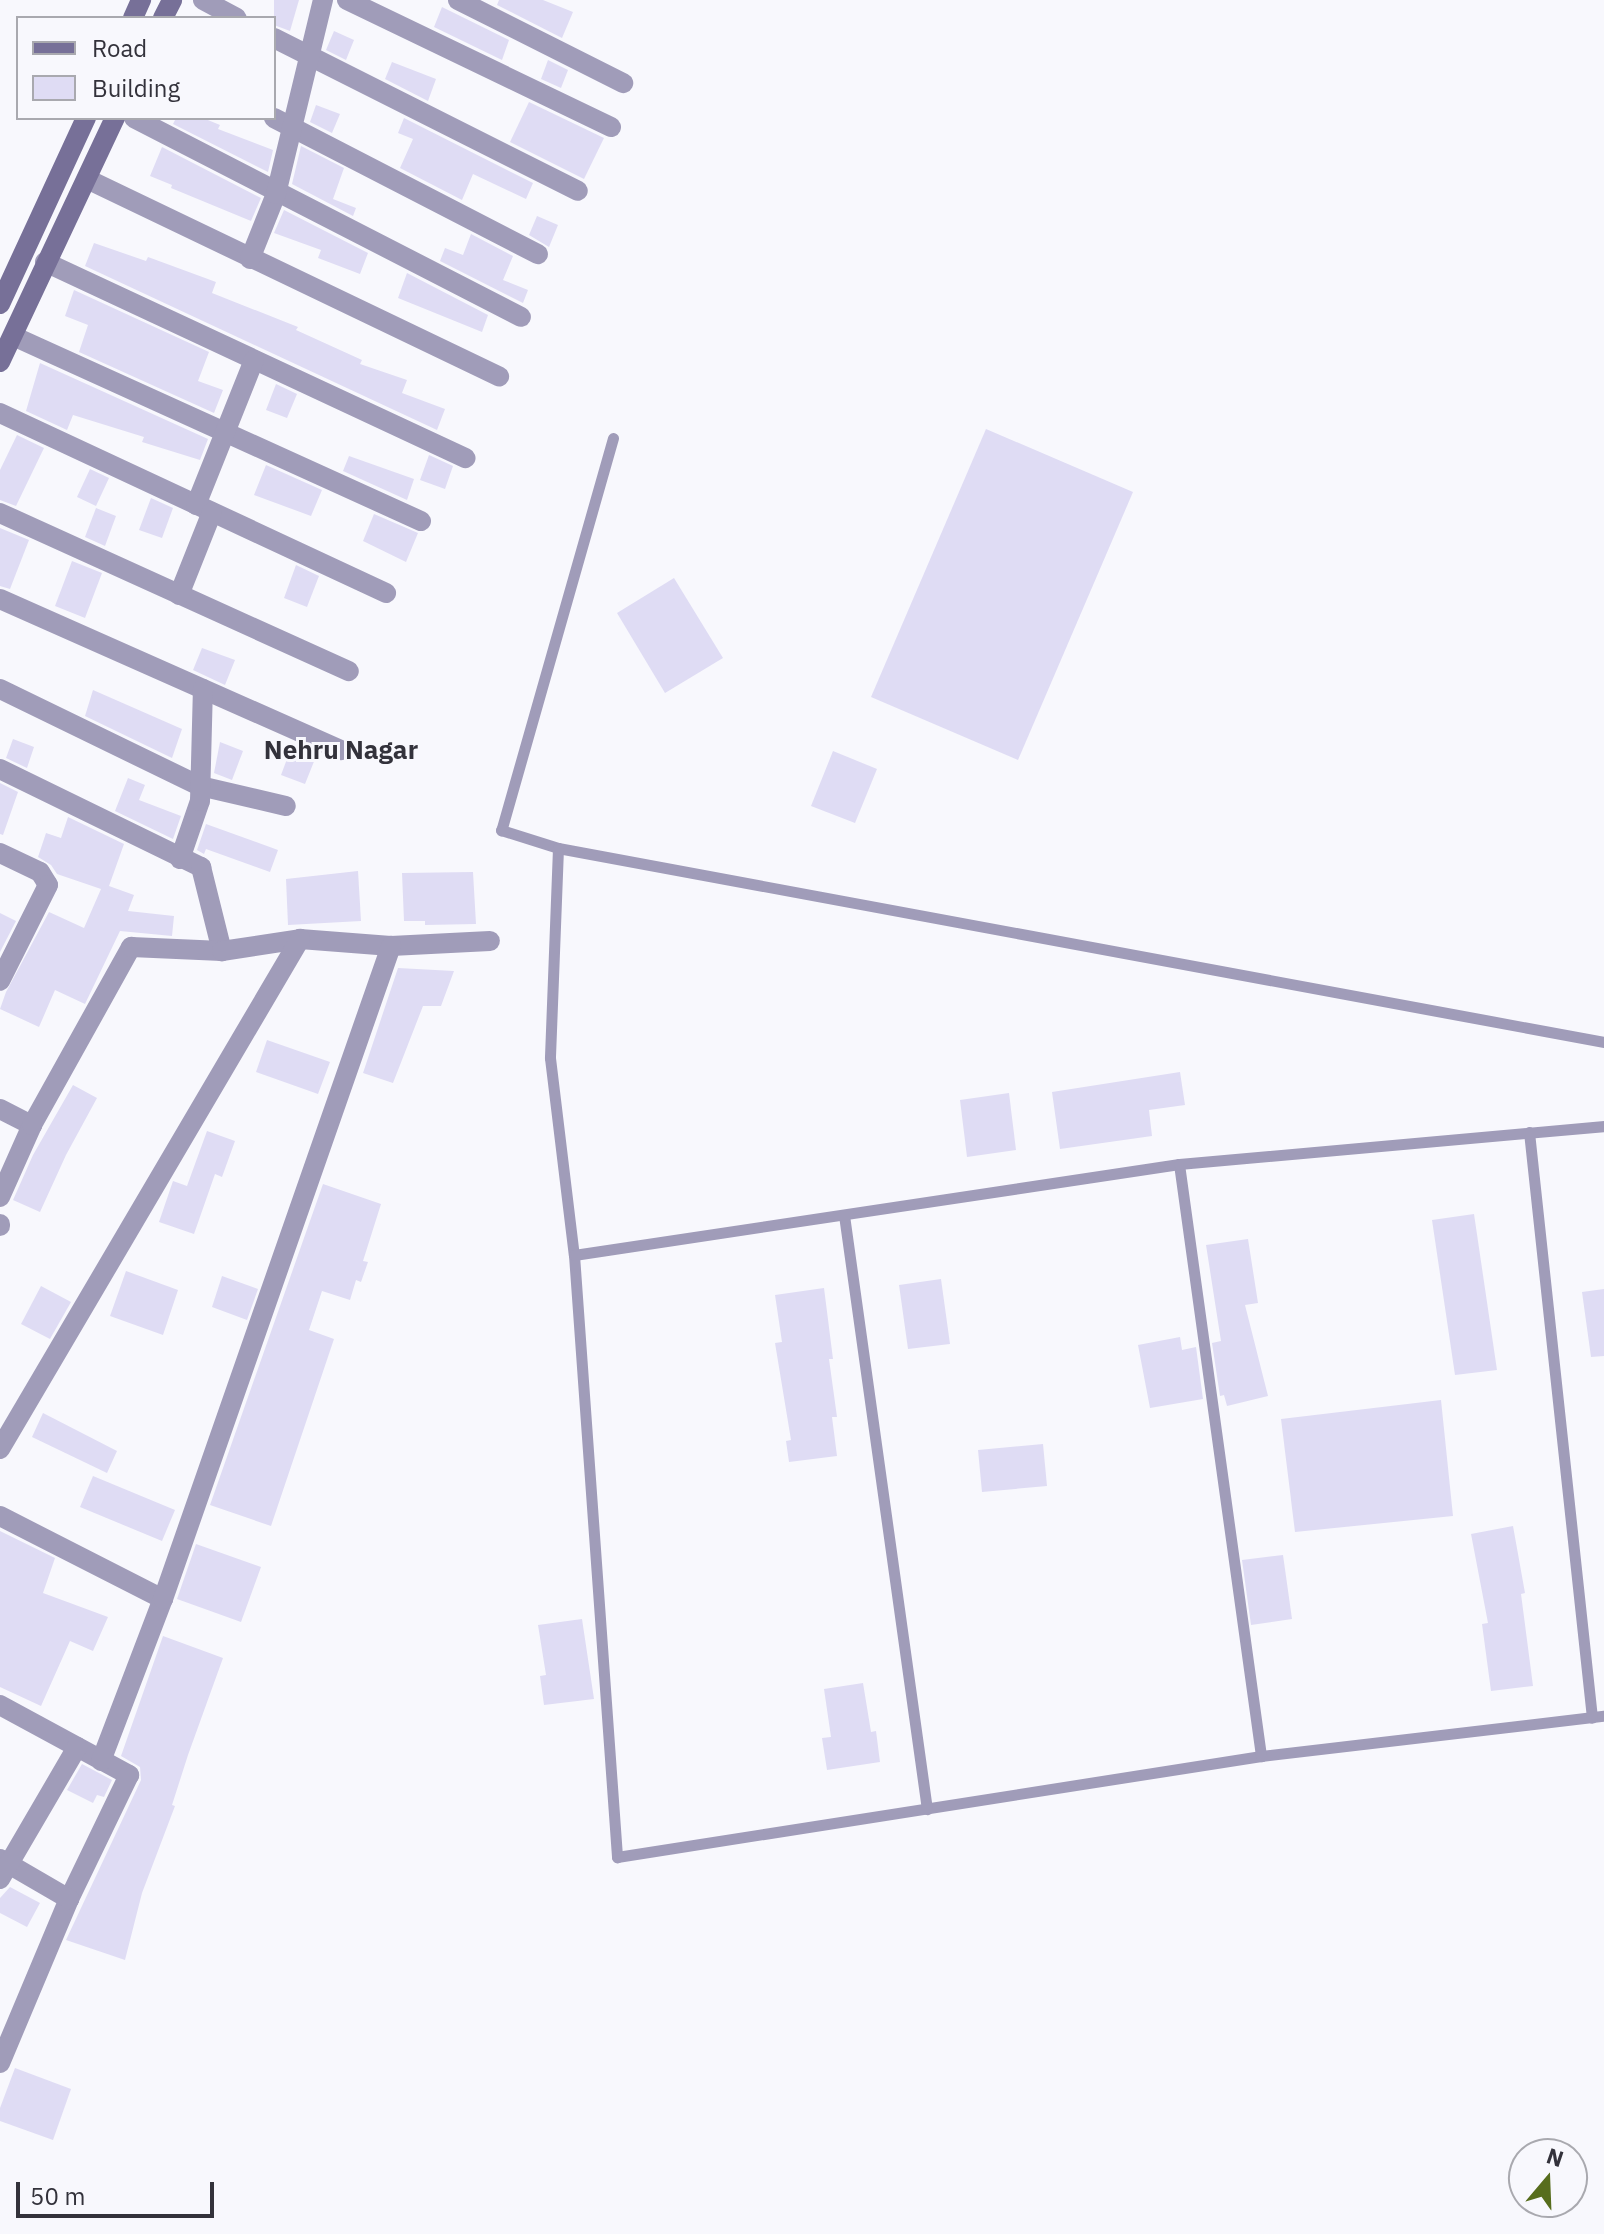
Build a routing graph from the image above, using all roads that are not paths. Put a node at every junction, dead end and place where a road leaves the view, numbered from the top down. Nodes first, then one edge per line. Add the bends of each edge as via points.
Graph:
1 (203, 0) edge
2 (323, 0) edge
3 (347, 0) edge
4 (458, 0) edge
5 (233, 16) edge
6 (276, 39) edge
7 (308, 56) junction
8 (623, 83) dead end
9 (276, 119) edge
10 (85, 120) edge
11 (114, 120) edge
12 (138, 120) edge
13 (611, 127) dead end
14 (294, 128) junction
15 (87, 179) junction
16 (578, 191) dead end
17 (276, 194) junction
18 (538, 254) dead end
19 (250, 259) junction
20 (45, 262) junction
21 (0, 304) edge
22 (521, 317) dead end
23 (13, 336) junction
24 (254, 360) junction
25 (0, 362) edge
26 (499, 376) dead end
27 (0, 413) edge
28 (226, 432) junction
29 (613, 438) dead end
30 (466, 458) dead end
31 (204, 508) junction
32 (0, 513) edge
33 (421, 521) dead end
34 (386, 593) dead end
35 (179, 595) junction
36 (0, 599) edge
37 (349, 671) dead end
38 (0, 689) edge
39 (203, 689) junction
40 (341, 750) dead end
41 (0, 769) edge
42 (200, 786) junction
43 (286, 806) dead end
44 (558, 848) junction
45 (0, 853) edge
46 (180, 859) junction
47 (300, 939) junction
48 (490, 941) dead end
49 (391, 946) junction
50 (222, 951) junction
51 (0, 981) edge
52 (1604, 1042) edge
53 (0, 1109) edge
54 (32, 1125) junction
55 (1604, 1126) edge
56 (1529, 1132) junction
57 (1179, 1164) junction
58 (0, 1197) edge
59 (844, 1215) junction
60 (574, 1255) junction
61 (0, 1449) edge
62 (0, 1516) edge
63 (163, 1599) junction
64 (0, 1705) edge
65 (1598, 1717) edge
66 (77, 1747) junction
67 (1261, 1756) junction
68 (101, 1761) junction
69 (927, 1809) junction
70 (3, 1868) edge
71 (69, 1899) junction
72 (0, 2063) edge

1 - 5 street
2 - 7 street
3 - 13 street
4 - 8 street
6 - 7 street
7 - 14 street
7 - 16 street
9 - 14 street
10 - 21 main road
11 - 15 main road
12 - 17 street
14 - 17 street
14 - 18 street
15 - 19 street
15 - 20 main road
17 - 19 street
17 - 22 street
19 - 26 street
20 - 23 main road
20 - 24 street
23 - 25 main road
23 - 28 street
24 - 28 street
24 - 30 street
27 - 31 street
28 - 31 street
28 - 33 street
29 - 44 lane via 501,830
31 - 34 street
31 - 35 street
32 - 35 street
35 - 37 street
36 - 39 street
38 - 42 street
39 - 40 street
39 - 42 street
41 - 46 street
42 - 43 street
42 - 46 street
44 - 52 lane
44 - 60 lane via 550,1058
45 - 51 street via 40,872 48,885
46 - 50 street via 201,867
47 - 49 street
47 - 50 street
47 - 61 street
48 - 49 street
49 - 63 street
50 - 54 street via 131,947
53 - 54 street
54 - 58 street
55 - 56 lane
56 - 57 lane
56 - 65 lane
57 - 59 lane
57 - 67 lane
59 - 60 lane
59 - 69 lane
60 - 69 lane via 617,1857
62 - 63 street
63 - 68 street
64 - 66 street
65 - 67 lane
66 - 68 street
66 - 70 street
67 - 69 lane
68 - 71 street via 129,1775
70 - 71 street
71 - 72 street

